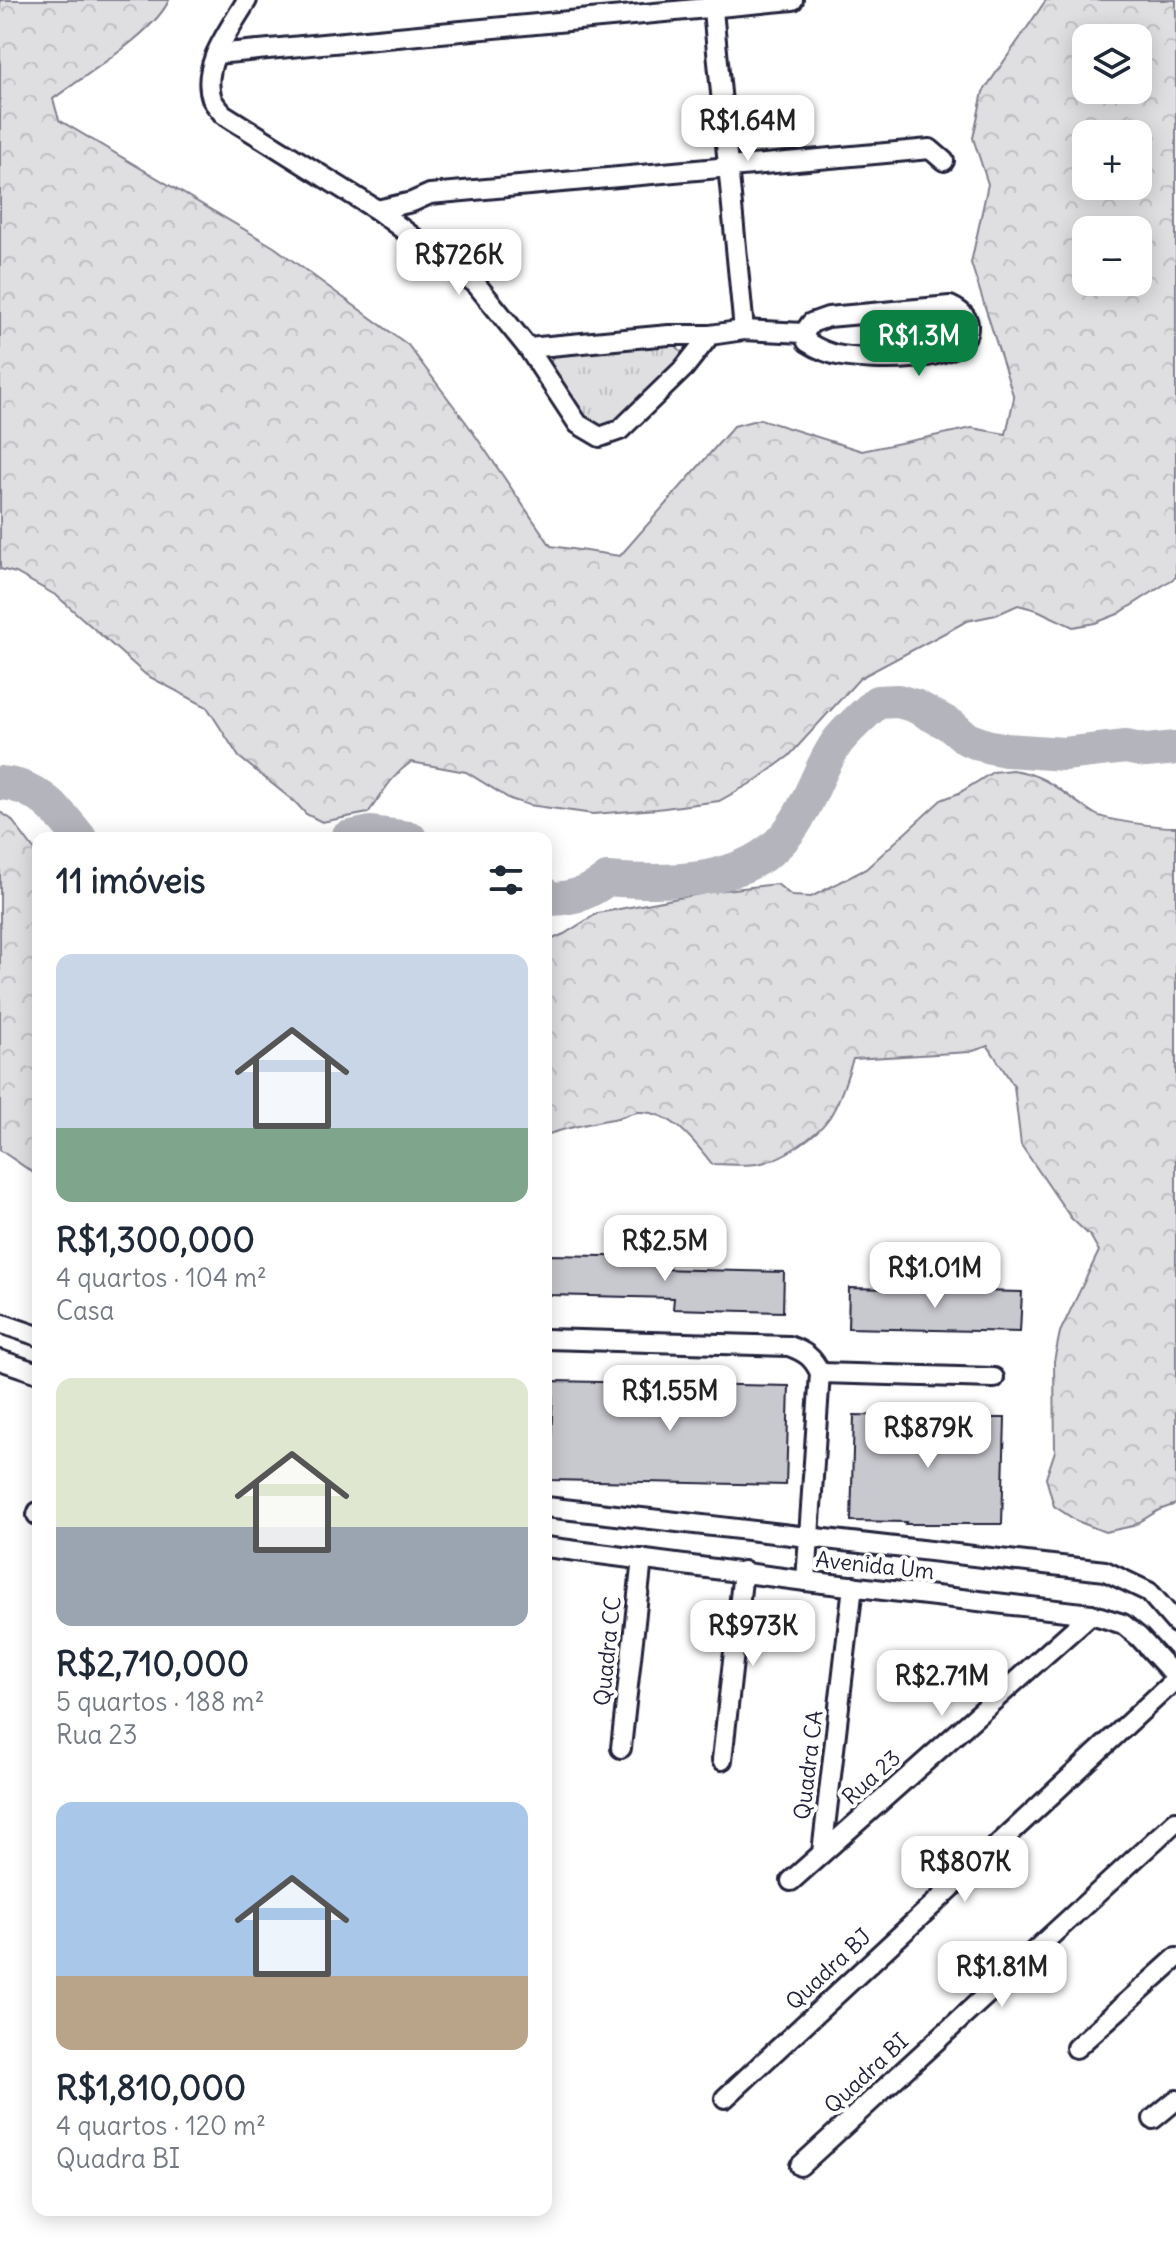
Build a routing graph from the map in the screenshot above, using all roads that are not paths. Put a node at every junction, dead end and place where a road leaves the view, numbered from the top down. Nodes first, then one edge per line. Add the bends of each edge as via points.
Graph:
1 (247, 0) edge
2 (793, 0) edge
3 (713, 4) edge
4 (216, 54) junction
5 (944, 161) dead end
6 (727, 167) junction
7 (377, 210) junction
8 (744, 330) junction
9 (804, 333) junction
10 (710, 335) junction
11 (528, 348) junction
12 (0, 1323) edge
13 (32, 1334) edge
14 (552, 1339) edge
15 (0, 1360) edge
16 (32, 1371) edge
17 (820, 1373) junction
18 (994, 1378) dead end
19 (552, 1508) edge
20 (809, 1539) junction
21 (552, 1548) edge
22 (642, 1559) junction
23 (743, 1571) junction
24 (806, 1581) junction
25 (853, 1586) junction
26 (1091, 1614) junction
27 (1176, 1623) edge
28 (1176, 1678) edge
29 (621, 1748) dead end
30 (722, 1760) dead end
31 (1176, 1821) edge
32 (822, 1853) junction
33 (791, 1881) dead end
34 (1176, 1958) edge
35 (1076, 2048) dead end
36 (725, 2098) dead end
37 (1176, 2100) edge
38 (1153, 2119) dead end
39 (800, 2166) dead end

1 - 4 street
2 - 3 street
3 - 4 street
3 - 6 street
4 - 7 street via 209,76 212,99 223,114
5 - 6 street via 930,149
6 - 7 street via 430,194
6 - 8 street
7 - 11 street via 476,284
8 - 9 street
8 - 10 street
9 - 9 street via 807,342 839,355 899,359 952,350 962,343 968,321 950,306 828,317 811,323
10 - 11 street
10 - 11 street via 620,430 600,437 578,424
12 - 13 street
14 - 17 street via 789,1346 805,1352
15 - 16 street
17 - 18 street
17 - 20 street
19 - 20 street, Avenida Um
20 - 24 street
20 - 27 street, Avenida Um via 1105,1571 1149,1592
21 - 22 street, Avenida Um
22 - 23 street, Avenida Um
22 - 29 street, Quadra CC
23 - 24 street, Avenida Um
23 - 30 street
24 - 25 street, Avenida Um
25 - 26 street, Avenida Um
25 - 32 street, Quadra CA
26 - 28 street, Avenida Um via 1123,1624
26 - 32 street, Rua 23
28 - 36 street, Quadra BJ
31 - 39 street, Quadra BI
32 - 33 street, Rua 23
34 - 35 street
37 - 38 street

